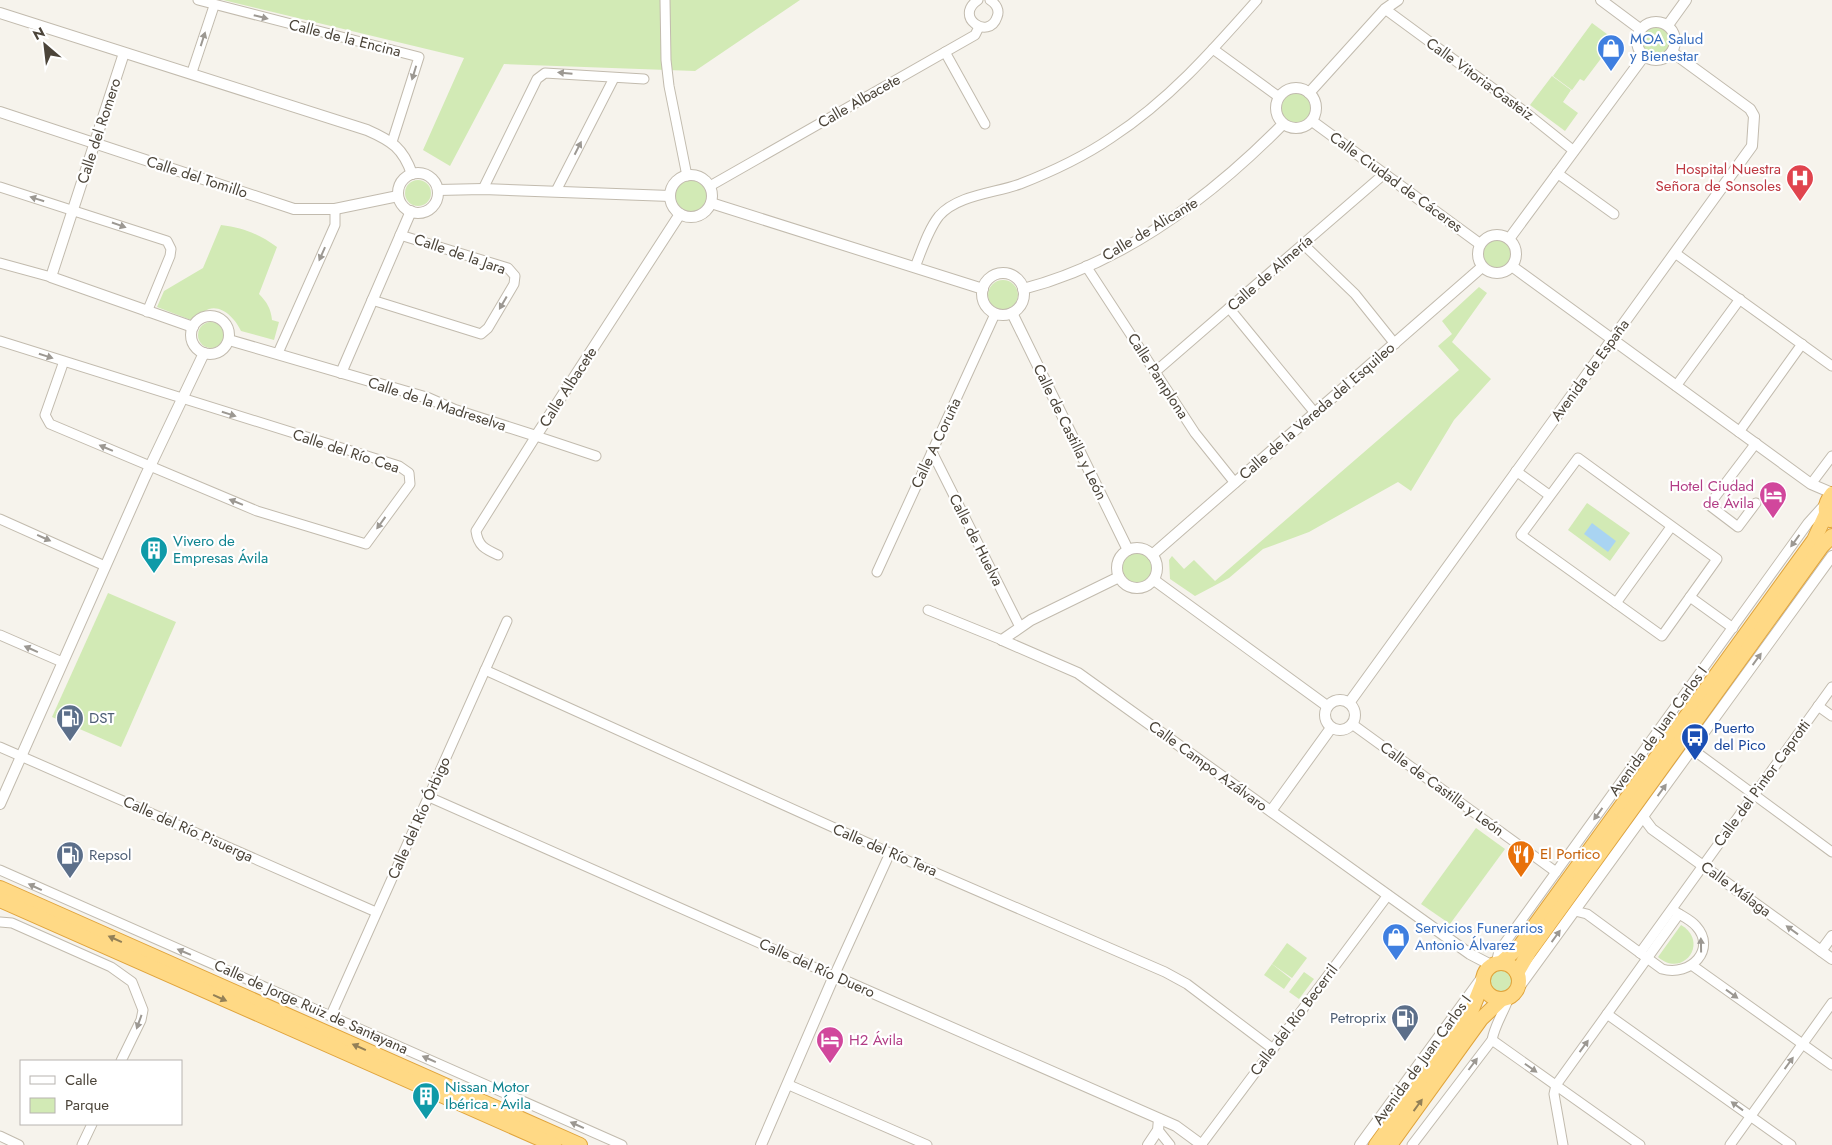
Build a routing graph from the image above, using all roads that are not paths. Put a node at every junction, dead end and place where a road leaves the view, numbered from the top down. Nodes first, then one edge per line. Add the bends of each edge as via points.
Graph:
1 (198, 0) edge
2 (666, 0) edge
3 (978, 0) edge
4 (990, 0) edge
5 (1257, 0) edge
6 (1398, 0) edge
7 (1601, 0) edge
8 (1686, 0) edge
9 (214, 6) junction
10 (1385, 9) junction
11 (0, 13) edge
12 (1668, 25) junction
13 (979, 27) junction
14 (1640, 29) junction
15 (1213, 49) junction
16 (945, 52) junction
17 (1672, 52) junction
18 (124, 53) junction
19 (1644, 56) junction
20 (192, 72) junction
21 (614, 78) junction
22 (644, 79) dead end
23 (1309, 93) junction
24 (1279, 96) junction
25 (0, 112) edge
26 (1312, 121) junction
27 (985, 124) dead end
28 (1283, 124) junction
29 (392, 142) junction
30 (96, 144) junction
31 (1574, 151) junction
32 (1558, 173) junction
33 (412, 174) junction
34 (1384, 174) junction
35 (687, 176) junction
36 (710, 186) junction
37 (0, 187) edge
38 (483, 189) junction
39 (438, 190) junction
40 (556, 191) junction
41 (398, 196) junction
42 (670, 196) junction
43 (711, 202) junction
44 (335, 208) junction
45 (73, 210) junction
46 (410, 211) junction
47 (680, 214) junction
48 (1614, 214) dead end
49 (400, 235) junction
50 (1509, 238) junction
51 (1302, 244) junction
52 (1480, 244) junction
53 (1675, 252) junction
54 (0, 263) edge
55 (1086, 266) junction
56 (1513, 266) junction
57 (915, 267) junction
58 (1482, 267) junction
59 (51, 278) junction
60 (983, 288) junction
61 (1023, 288) junction
62 (1740, 299) junction
63 (372, 300) junction
64 (1229, 308) junction
65 (147, 312) junction
66 (1012, 313) junction
67 (995, 314) junction
68 (193, 327) junction
69 (1612, 339) junction
70 (229, 340) junction
71 (0, 341) edge
72 (1395, 344) junction
73 (1802, 344) junction
74 (204, 353) junction
75 (278, 353) junction
76 (64, 361) junction
77 (1832, 366) edge
78 (1155, 372) junction
79 (341, 373) junction
80 (1676, 386) junction
81 (182, 400) junction
82 (1315, 413) junction
83 (1739, 432) junction
84 (536, 436) junction
85 (1756, 443) junction
86 (932, 452) junction
87 (596, 456) dead end
88 (1832, 456) edge
89 (150, 467) junction
90 (1516, 471) junction
91 (1235, 483) junction
92 (1812, 484) junction
93 (1549, 495) junction
94 (1756, 503) dead end
95 (1829, 505) edge
96 (0, 518) edge
97 (1671, 527) junction
98 (1832, 536) edge
99 (1128, 550) junction
100 (498, 555) dead end
101 (1152, 555) junction
102 (1832, 556) edge
103 (105, 566) junction
104 (877, 572) dead end
105 (1120, 578) junction
106 (1154, 580) junction
107 (1690, 597) junction
108 (1616, 604) junction
109 (928, 610) dead end
110 (507, 620) dead end
111 (1020, 627) junction
112 (1733, 628) junction
113 (0, 635) edge
114 (1002, 640) junction
115 (62, 662) junction
116 (485, 670) junction
117 (1832, 687) edge
118 (1349, 703) junction
119 (1327, 706) junction
120 (1818, 706) junction
121 (1832, 716) edge
122 (1352, 724) junction
123 (1331, 728) junction
124 (0, 746) edge
125 (1692, 749) junction
126 (21, 756) junction
127 (1754, 795) junction
128 (429, 797) junction
129 (0, 804) edge
130 (1271, 811) junction
131 (1643, 817) junction
132 (1832, 852) edge
133 (890, 853) junction
134 (1703, 866) junction
135 (0, 870) edge
136 (1556, 872) junction
137 (0, 888) edge
138 (1388, 895) junction
139 (0, 900) edge
140 (1578, 906) junction
141 (1676, 911) junction
142 (376, 912) junction
143 (0, 922) edge
144 (1832, 936) edge
145 (1822, 951) junction
146 (1644, 956) junction
147 (1832, 959) edge
148 (1693, 966) junction
149 (1490, 970) junction
150 (1518, 973) junction
151 (834, 976) junction
152 (1509, 995) junction
153 (1832, 1003) edge
154 (1608, 1014) junction
155 (330, 1015) junction
156 (1492, 1040) junction
157 (1802, 1044) junction
158 (1273, 1049) junction
159 (121, 1060) edge
160 (1832, 1065) edge
161 (789, 1085) junction
162 (1556, 1085) junction
163 (1751, 1116) junction
164 (1158, 1119) junction
165 (92, 1125) edge
166 (1158, 1130) junction
167 (0, 1136) edge
168 (19, 1145) edge
169 (82, 1145) edge
170 (554, 1145) edge
171 (580, 1145) edge
172 (622, 1145) edge
173 (761, 1145) edge
174 (928, 1145) edge
175 (1148, 1145) edge
176 (1170, 1145) edge
177 (1202, 1145) edge
178 (1360, 1145) edge
179 (1376, 1145) edge
180 (1390, 1145) edge
181 (1412, 1145) edge
182 (1563, 1145) edge
183 (1640, 1145) edge
184 (1730, 1145) edge
185 (1791, 1145) edge

1 - 9 street, Calle de la Encina
2 - 35 street via 669,86
3 - 13 street via 972,4 969,13 972,22
4 - 13 street, Calle Albacete via 996,4 999,13 996,22 988,27
5 - 15 street
6 - 10 street
7 - 14 street
8 - 12 street
20 -> 9 street
9 -> 29 street, Calle de la Encina via 419,56
10 - 23 street
10 - 31 street, Calle Vitoria-Gasteiz
11 - 18 street
12 - 14 street via 1658,21
12 - 17 street via 1674,33
13 - 16 street, Calle Albacete via 975,35
14 - 19 street via 1636,38 1638,49
15 - 24 street
15 - 57 street via 1162,100 1111,139 1044,174 948,208 931,230
16 - 27 street
16 - 36 street, Calle Albacete
17 - 19 street via 1659,59
17 - 53 street, Avenida de España via 1750,108 1754,116 1752,146
18 - 20 street
18 - 30 street, Calle del Romero
19 - 31 street
20 - 29 street via 367,130
21 - 22 street
21 -> 38 street via 545,73 538,79
40 -> 21 street
23 - 24 street via 1299,88
23 - 26 street via 1315,101 1316,112
24 - 28 street via 1277,116
25 - 30 street, Calle del Tomillo
26 - 28 street via 1298,128
26 - 34 street, Calle Ciudad de Cáceres
28 - 55 street, Calle de Alicante via 1230,176 1177,216
29 - 33 street via 406,158
30 - 44 street, Calle del Tomillo via 294,209
30 - 45 street, Calle del Romero
31 - 32 street
32 - 48 street
32 - 50 street
33 - 39 street via 429,176
33 - 41 street via 400,185
34 - 51 street, Calle de Almería
34 - 52 street, Calle Ciudad de Cáceres
35 - 36 street via 704,179
35 - 42 street via 672,187
36 - 43 street
45 -> 37 street
38 - 39 street
38 - 40 street
39 - 46 street via 432,207 422,212
40 - 42 street
41 - 44 street, Calle del Tomillo
41 - 46 street
42 - 47 street
43 - 47 street via 698,216
43 - 57 street
44 -> 75 street via 335,226
45 - 59 street, Calle del Romero
45 -> 65 street via 167,242 170,256
46 - 49 street, Calle de la Jara
47 - 84 street, Calle Albacete
49 - 63 street, Calle de la Jara
49 -> 63 street, Calle de la Jara via 508,268 515,276 514,284 488,328 481,334
50 - 52 street via 1499,235 1488,237
50 - 56 street via 1517,257
51 - 64 street, Calle de Almería
51 - 72 street via 1355,294
52 - 58 street via 1478,252
53 - 62 street
53 - 69 street, Avenida de España
54 - 59 street
55 - 61 street, Calle de Alicante
55 - 78 street, Calle Pamplona
56 - 58 street via 1503,273 1492,274
56 - 69 street
57 - 60 street
58 - 72 street, Calle de la Vereda del Esquileo
59 - 65 street
60 - 61 street via 988,279 1008,274 1018,279
60 - 67 street via 985,303
61 - 66 street via 1024,298
62 - 73 street
62 - 80 street
63 - 79 street, Calle de la Jara
64 - 78 street, Calle de Almería
64 - 82 street
65 - 68 street
66 - 67 street
66 - 99 street, Calle de Castilla y León
67 - 86 street, Calle A Coruña
68 - 70 street via 203,317 219,318 228,327
68 - 74 street via 194,345
69 - 80 street
69 - 90 street, Avenida de España
70 - 74 street via 216,354
70 - 75 street, Calle de la Madreselva
71 -> 76 street, Calle del Río Cea
72 - 82 street, Calle de la Vereda del Esquileo
73 - 77 street
73 - 83 street
74 - 81 street
75 - 79 street, Calle de la Madreselva
76 - 81 street, Calle del Río Cea
89 -> 76 street, Calle del Río Cea via 50,424 45,415
78 - 91 street, Calle Pamplona via 1195,432
79 - 84 street, Calle de la Madreselva via 428,398
80 - 83 street
81 - 89 street
81 -> 89 street, Calle del Río Cea via 399,466 409,473 410,484 366,544 257,511
82 - 91 street, Calle de la Vereda del Esquileo
83 - 85 street
84 - 87 street, Calle de la Madreselva
84 - 100 street, Calle Albacete via 476,531 482,547
85 - 92 street
85 - 94 street via 1709,505 1738,527
86 - 104 street, Calle A Coruña
86 - 111 street, Calle de Huelva
88 - 92 street
89 - 103 street
90 - 93 street
90 - 118 street, Avenida de España
91 - 101 street, Calle de la Vereda del Esquileo
92 - 95 street
93 - 97 street via 1578,458
93 - 108 street via 1521,535
95 -> 112 street, Avenida de Juan Carlos I via 1808,523
95 - 149 highway, Avenida de Juan Carlos I via 1814,540 1803,556 1520,946
96 -> 103 street
97 - 107 street via 1717,559
97 - 108 street
98 - 150 highway, Avenida de Juan Carlos I via 1540,936
99 - 101 street via 1136,548
99 - 105 street via 1120,557 1117,567
101 - 106 street via 1157,571
125 -> 102 street, Avenida de Juan Carlos I
103 - 115 street
105 - 106 street via 1126,585 1136,588
105 - 111 street
106 - 119 street
107 - 108 street via 1662,636
107 - 112 street
109 - 114 street, Calle Campo Azálvaro
110 - 116 street, Calle del Río Órbigo
111 - 114 street
112 -> 136 street, Avenida de Juan Carlos I
115 -> 113 street
114 - 130 street, Calle Campo Azálvaro via 1078,674
115 - 126 street
116 - 128 street, Calle del Río Órbigo
116 - 133 street, Calle del Río Tera
117 - 120 street, Calle del Pintor Caprotti
118 - 119 street via 1337,700
118 - 122 street via 1355,712
119 - 123 street via 1324,718
120 - 121 street
120 - 127 street, Calle del Pintor Caprotti
122 - 123 street via 1342,730
122 - 136 street, Calle de Castilla y León
123 - 130 street
124 - 126 street, Calle del Río Pisuerga
125 - 127 street
131 -> 125 street, Avenida de Juan Carlos I
126 - 129 street
126 - 142 street, Calle del Río Pisuerga
127 - 132 street
127 - 134 street, Calle del Pintor Caprotti
128 - 142 street, Calle del Río Órbigo
128 - 151 street, Calle del Río Duero
130 - 138 street, Calle Campo Azálvaro
131 - 134 street, Calle Málaga via 1652,829
131 - 140 street, Avenida de Juan Carlos I
133 - 151 street
133 - 158 street, Calle del Río Tera via 1165,972 1188,984
134 - 141 street, Calle del Pintor Caprotti
145 -> 134 street, Calle Málaga
155 -> 135 street, Calle de Jorge Ruiz de Santayana
136 - 149 street, Avenida de Juan Carlos I via 1499,951
171 -> 137 highway, Calle de Jorge Ruiz de Santayana
138 - 149 street, Calle Campo Azálvaro
138 - 158 street, Calle del Río Becerril
139 -> 170 highway, Calle de Jorge Ruiz de Santayana
140 - 146 street
152 -> 140 street, Avenida de Juan Carlos I
141 - 146 street, Calle del Pintor Caprotti
148 -> 141 street via 1701,954 1702,940 1696,926
142 - 155 street, Calle del Río Órbigo
143 -> 159 street via 12,923 111,967 132,982 142,1010 141,1020
144 - 145 street
145 - 147 street, Calle Málaga
146 - 148 street via 1662,970 1683,971
146 - 154 street, Calle del Pintor Caprotti
148 -> 157 street
149 - 150 highway via 1511,965
149 - 152 highway via 1486,991 1493,997
149 - 178 street, Avenida de Juan Carlos I
149 - 179 highway, Avenida de Juan Carlos I via 1471,1012
150 - 152 highway via 1519,981
151 - 161 street
151 - 164 street, Calle del Río Duero
152 - 156 street
180 -> 152 highway, Avenida de Juan Carlos I via 1481,1019
153 - 157 street
162 -> 154 street, Calle del Pintor Caprotti
163 -> 154 street
172 -> 155 street, Calle de Jorge Ruiz de Santayana
156 -> 162 street
181 -> 156 street
157 - 160 street
163 -> 157 street
158 - 177 street, Calle del Río Becerril
161 - 173 street
161 - 174 street
162 - 182 street via 1554,1094
162 - 183 street
163 - 184 street
163 - 185 street
164 - 166 street
164 - 177 street, Calle del Río Duero via 1176,1126
165 - 169 street
166 - 175 street
166 - 176 street
167 - 168 street

